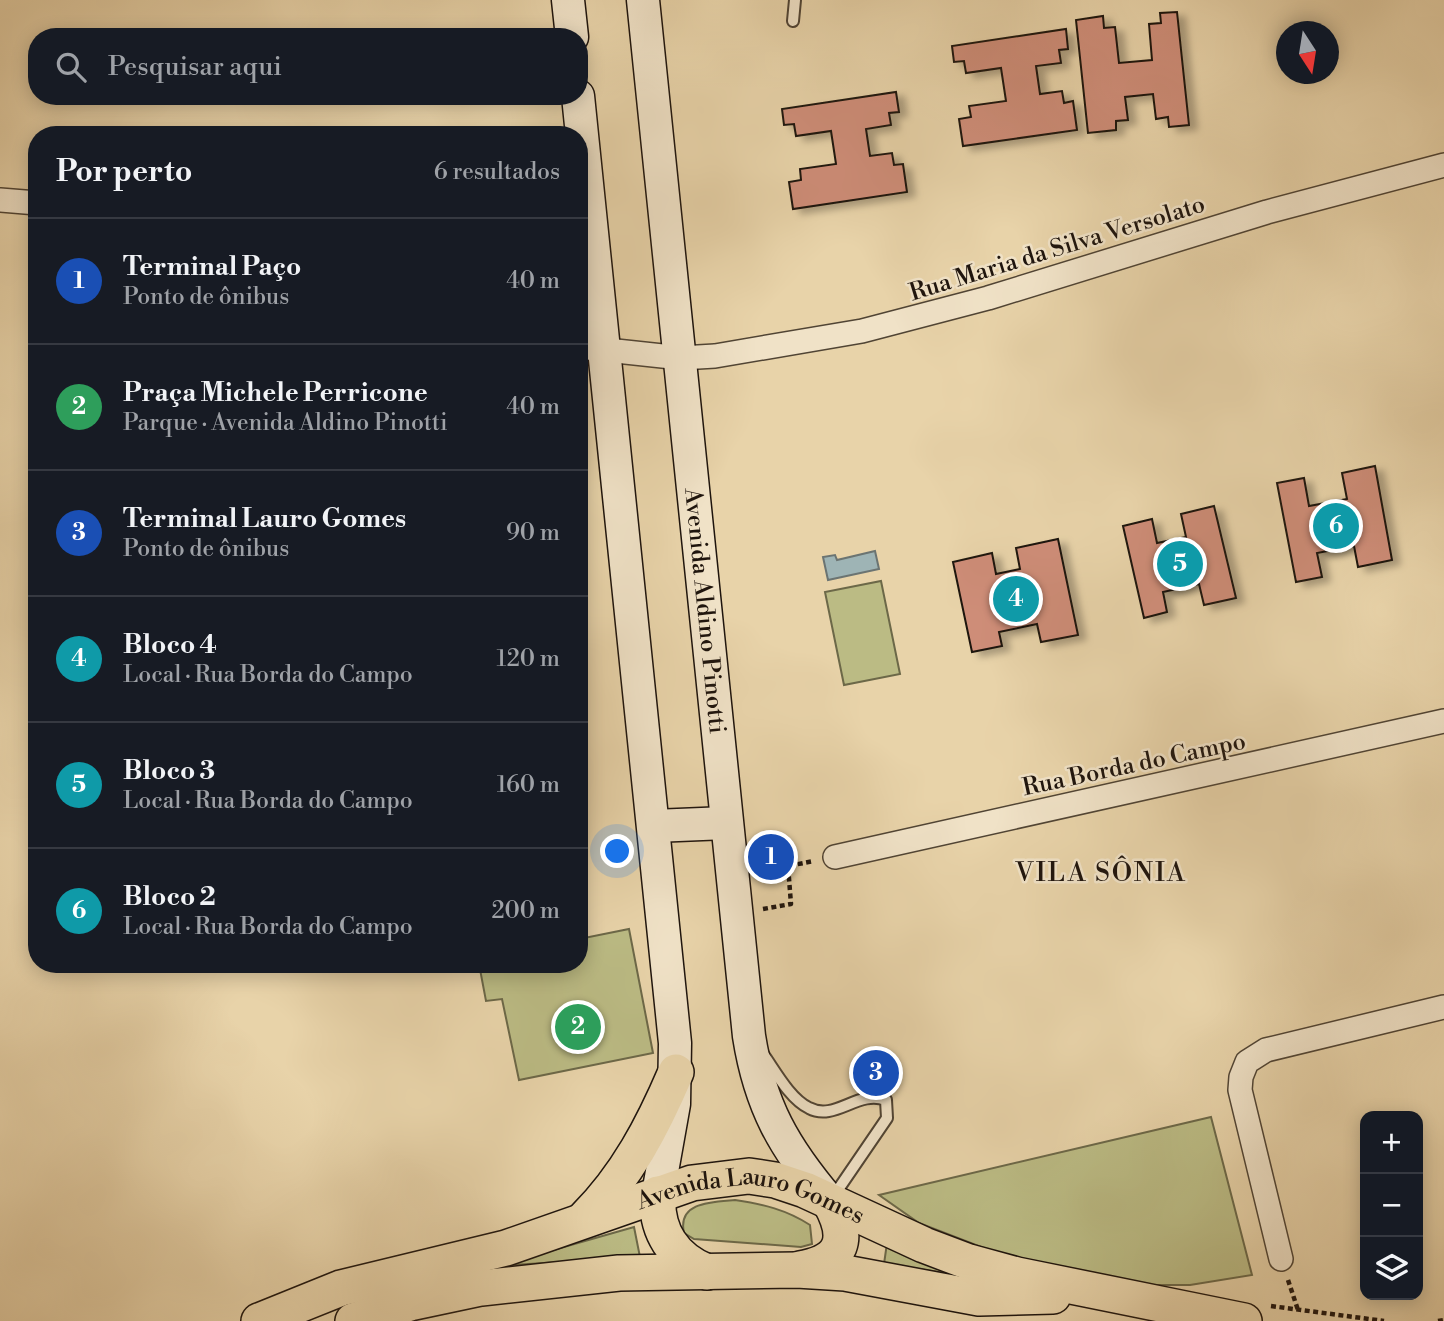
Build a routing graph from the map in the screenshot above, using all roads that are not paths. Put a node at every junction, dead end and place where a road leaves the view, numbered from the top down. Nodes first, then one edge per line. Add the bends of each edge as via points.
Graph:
1 (568, 0) edge
2 (643, 0) edge
3 (795, 0) edge
4 (793, 21) dead end
5 (571, 28) edge
6 (578, 105) edge
7 (580, 126) edge
8 (1444, 165) edge
9 (0, 200) edge
10 (28, 202) edge
11 (588, 277) edge
12 (592, 349) edge
13 (681, 358) junction
14 (1444, 721) edge
15 (726, 823) junction
16 (654, 826) junction
17 (835, 857) road end
18 (1444, 1007) edge
19 (748, 1036) junction
20 (676, 1072) junction
21 (658, 1194) junction
22 (830, 1202) junction
23 (582, 1221) junction
24 (1282, 1259) road end
25 (797, 1269) junction
26 (707, 1272) junction
27 (1110, 1294) junction
28 (259, 1321) edge
29 (353, 1321) edge
30 (1244, 1321) edge

1 - 5 main road
2 - 13 main road, Avenida Aldino Pinotti
3 - 4 lane
6 - 7 main road
8 - 13 street, Rua Maria da Silva Versolato via 1267,212 912,319 818,340
9 - 10 street
11 - 12 main road
12 - 13 street, Rua Maria da Silva Versolato
12 - 16 main road
13 - 15 main road, Avenida Aldino Pinotti
14 - 17 street, Rua Borda do Campo
15 - 16 main road
15 - 19 main road, Avenida Aldino Pinotti
16 - 20 main road
18 - 24 street via 1274,1047 1247,1062 1240,1090
19 - 22 main road, Avenida Aldino Pinotti via 758,1086 776,1130
19 - 22 lane via 807,1108 821,1112 864,1097 886,1100 887,1118
20 - 21 main road
20 - 23 main road via 631,1163
21 - 22 main road, Avenida Lauro Gomes via 692,1183 749,1176 775,1180
21 - 23 main road, Avenida Lauro Gomes
21 - 26 main road via 660,1223 667,1240 683,1260
22 - 25 main road via 841,1227 837,1251 826,1262
22 - 27 main road, Avenida Lauro Gomes via 969,1262
23 - 28 main road, Avenida Lauro Gomes via 506,1248 341,1288
25 - 26 main road
25 - 27 main road via 845,1273 979,1298
26 - 29 main road via 619,1273 517,1283 410,1303
27 - 30 main road, Avenida Lauro Gomes

